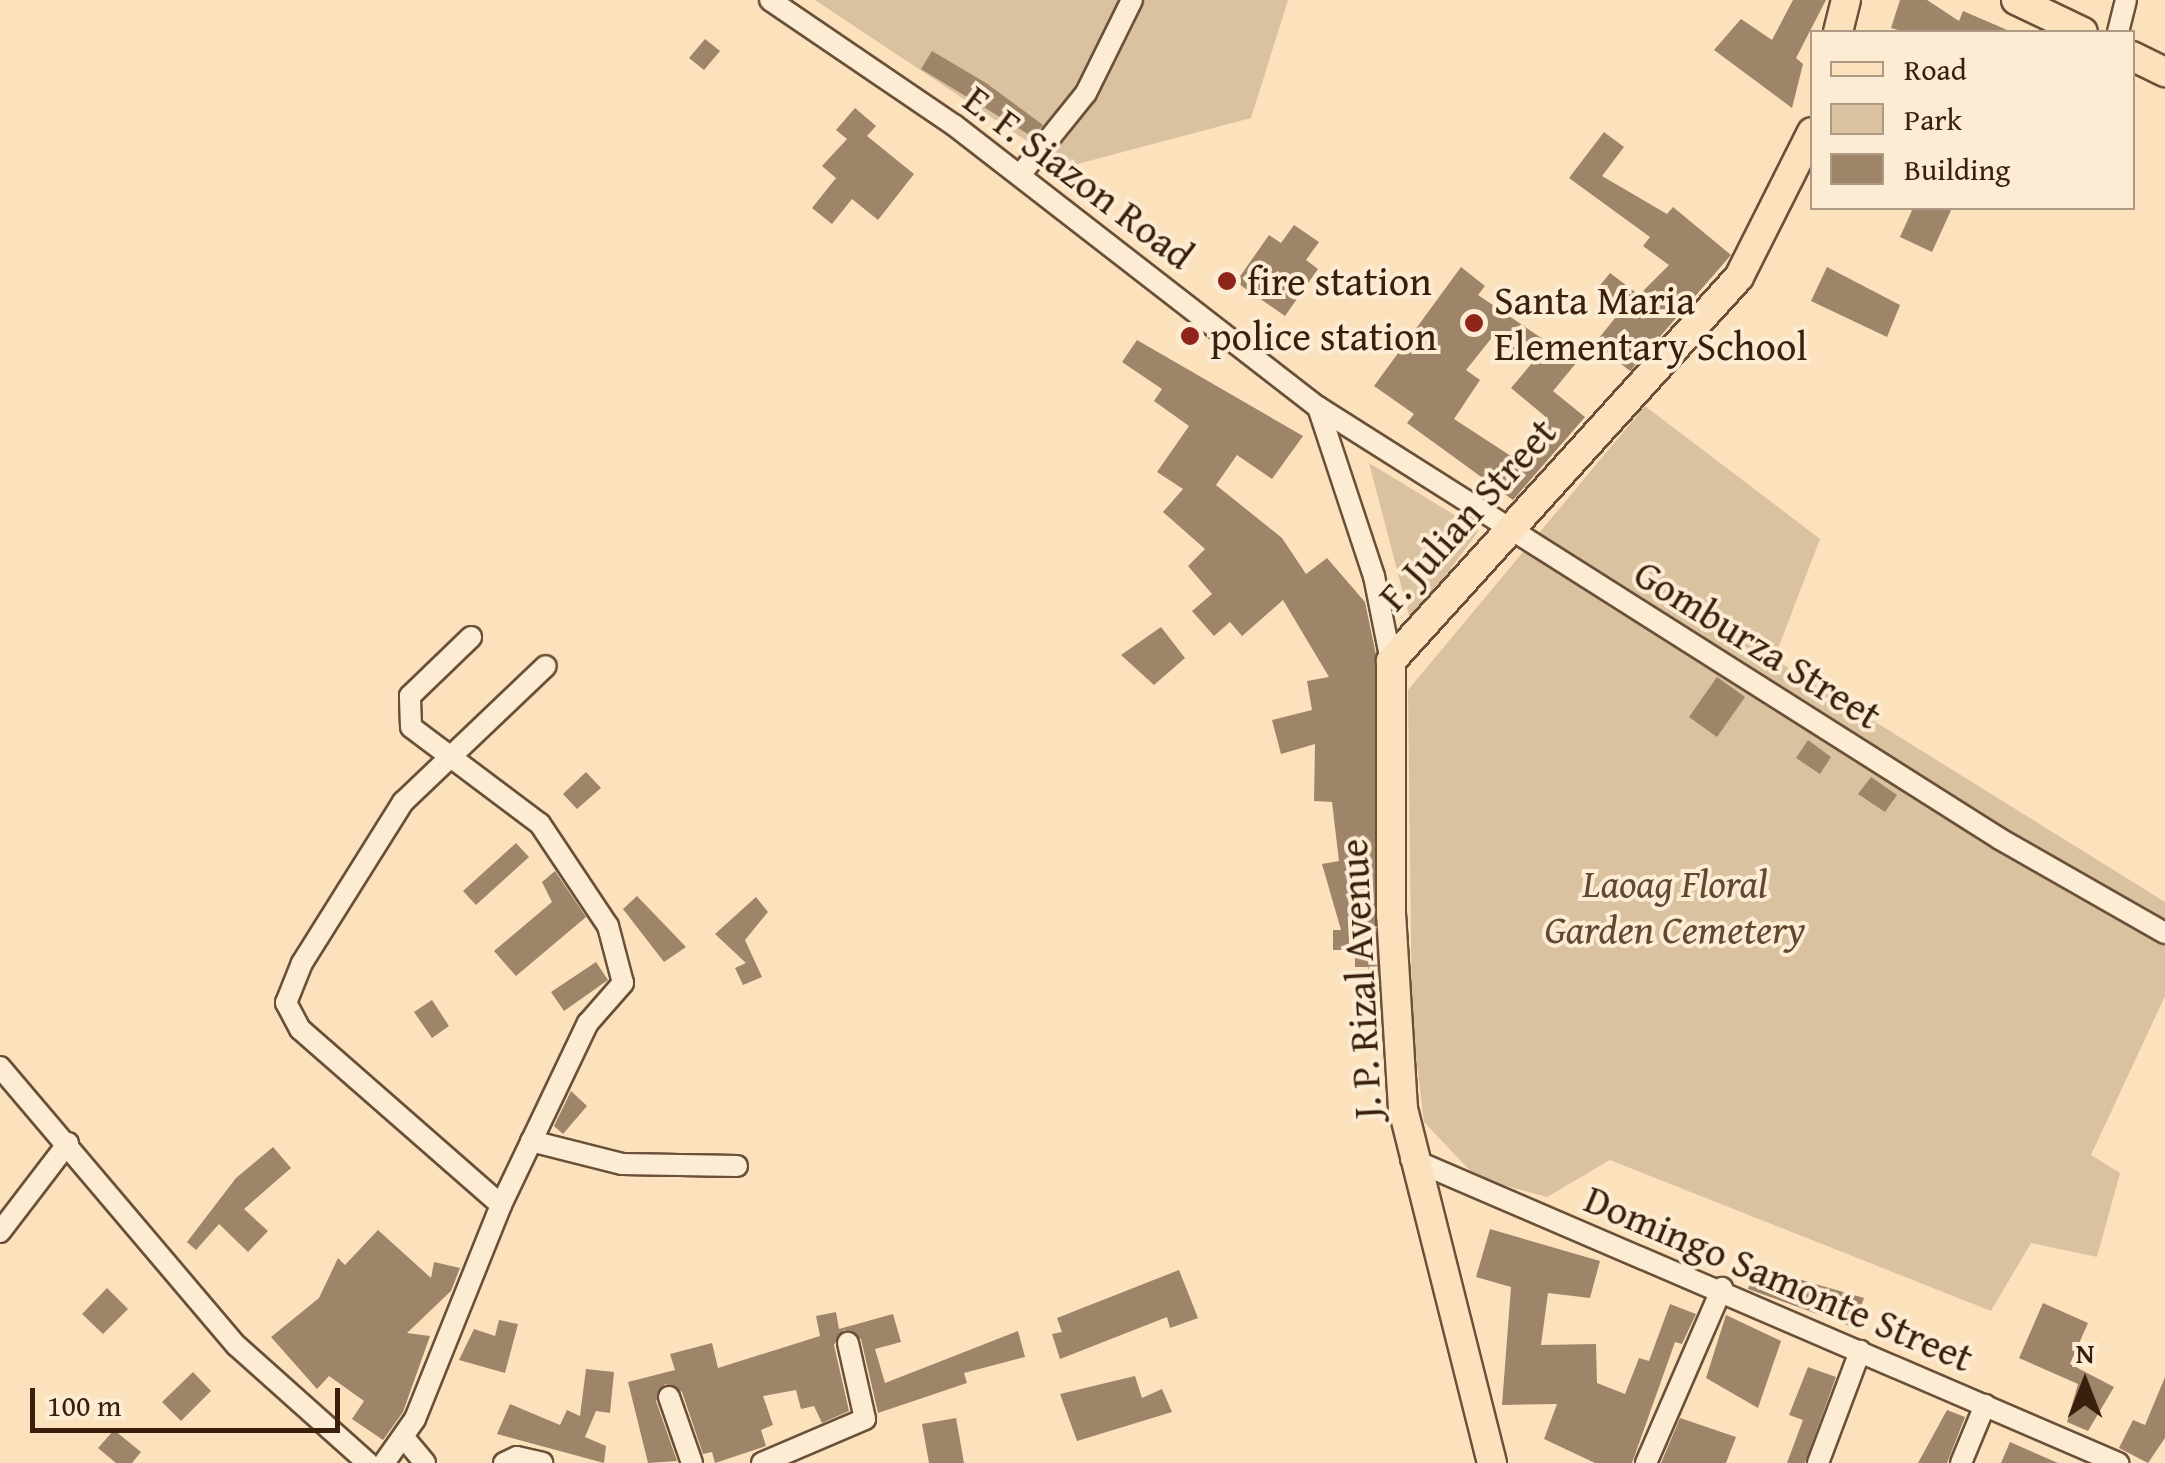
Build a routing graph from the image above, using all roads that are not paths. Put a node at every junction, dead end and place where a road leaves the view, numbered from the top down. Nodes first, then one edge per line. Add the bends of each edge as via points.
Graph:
1 (770, 0) edge
2 (1132, 0) edge
3 (1846, 0) edge
4 (2016, 0) edge
5 (2126, 0) edge
6 (1838, 30) edge
7 (2079, 30) edge
8 (2118, 30) edge
9 (2135, 57) edge
10 (2165, 72) edge
11 (1810, 136) edge
12 (1020, 175) junction
13 (1318, 407) junction
14 (1508, 527) junction
15 (471, 637) dead end
16 (1391, 661) junction
17 (546, 666) dead end
18 (452, 763) junction
19 (2165, 933) edge
20 (0, 1066) edge
21 (531, 1141) junction
22 (68, 1143) junction
23 (1411, 1159) junction
24 (737, 1166) dead end
25 (501, 1205) junction
26 (0, 1232) edge
27 (1722, 1288) junction
28 (848, 1343) dead end
29 (1860, 1351) junction
30 (669, 1397) dead end
31 (1985, 1405) junction
32 (404, 1439) junction
33 (2092, 1458) edge
34 (368, 1463) edge
35 (384, 1463) edge
36 (425, 1463) edge
37 (504, 1463) edge
38 (542, 1463) edge
39 (692, 1463) edge
40 (762, 1463) edge
41 (1492, 1463) edge
42 (1646, 1463) edge
43 (1818, 1463) edge
44 (1961, 1463) edge
45 (2118, 1463) edge

1 - 12 street, E. F. Siazon Road
2 - 12 street via 1086,93
3 - 6 main road
4 - 7 main road
5 - 8 street
9 - 10 main road
11 - 14 main road, F. Julian Street via 1738,277
12 - 13 street, E. F. Siazon Road
13 - 14 street, Gomburza Street
13 - 16 street via 1370,564
14 - 16 main road, F. Julian Street
14 - 19 street, Gomburza Street via 2000,839
15 - 18 street via 410,696 411,727
16 - 23 main road, J. P. Rizal Avenue via 1395,1029
17 - 18 street
18 - 21 street via 512,796 540,824 587,888 625,969
18 - 25 street via 402,802 302,963 286,1003 300,1029
20 - 22 street
21 - 24 street via 622,1164
21 - 25 street
22 - 26 street
22 - 34 street via 237,1346
23 - 27 street, Domingo Samonte Street
23 - 41 main road, J. P. Rizal Avenue
25 - 32 street
27 - 29 street, Domingo Samonte Street
27 - 42 street
28 - 40 street via 866,1419
29 - 31 street, Domingo Samonte Street
29 - 43 street
30 - 39 street
31 - 33 street, Domingo Samonte Street
31 - 44 street
32 - 35 street
32 - 36 street
33 - 45 street, Domingo Samonte Street
37 - 38 street via 517,1457

